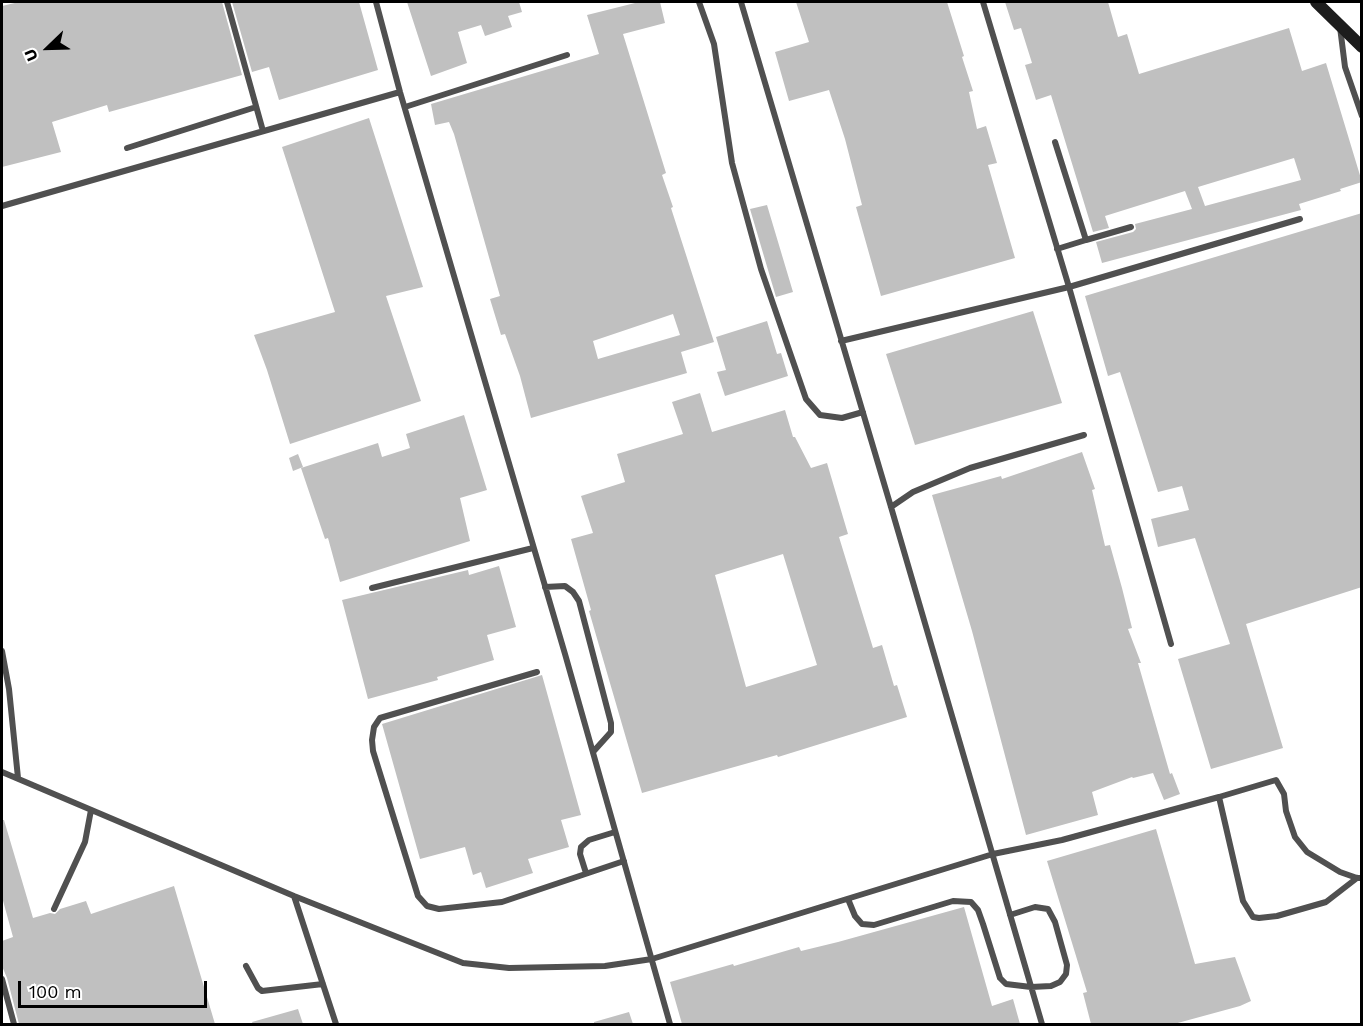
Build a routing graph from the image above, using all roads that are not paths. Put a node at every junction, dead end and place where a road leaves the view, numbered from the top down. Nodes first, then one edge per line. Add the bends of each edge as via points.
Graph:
1 (227, 2) edge
2 (376, 2) edge
3 (699, 2) edge
4 (741, 2) edge
5 (983, 2) edge
6 (1316, 2) edge
7 (1340, 24) junction
8 (1362, 47) edge
9 (567, 55) dead end
10 (400, 92) junction
11 (256, 107) junction
12 (405, 107) junction
13 (1362, 116) edge
14 (263, 131) junction
15 (1055, 142) dead end
16 (127, 148) dead end
17 (2, 206) edge
18 (1300, 219) dead end
19 (1131, 227) dead end
20 (1086, 240) junction
21 (1057, 249) junction
22 (1069, 287) junction
23 (841, 341) junction
24 (863, 412) junction
25 (1084, 435) dead end
26 (891, 507) junction
27 (533, 548) junction
28 (545, 587) junction
29 (372, 588) dead end
30 (1171, 644) dead end
31 (2, 651) edge
32 (537, 672) dead end
33 (593, 752) junction
34 (2, 772) edge
35 (18, 778) junction
36 (1219, 797) junction
37 (91, 810) junction
38 (615, 832) junction
39 (993, 854) junction
40 (624, 861) junction
41 (586, 873) junction
42 (1359, 878) edge
43 (294, 896) junction
44 (848, 899) junction
45 (54, 909) dead end
46 (1010, 915) junction
47 (652, 959) junction
48 (246, 966) dead end
49 (2, 979) edge
50 (323, 984) junction
51 (1031, 987) junction
52 (14, 1024) edge
53 (336, 1024) edge
54 (670, 1024) edge
55 (1042, 1024) edge

1 - 11 lane
2 - 10 lane
3 - 24 lane via 714,44 732,163 761,268 806,399 820,415 842,418
4 - 23 lane
5 - 21 lane
6 - 7 main road
7 - 8 main road
7 - 13 lane via 1345,67
9 - 12 lane
10 - 12 lane
10 - 14 lane
11 - 14 lane
11 - 16 lane
12 - 27 lane
14 - 17 lane
15 - 20 lane
18 - 22 lane
19 - 20 lane
20 - 21 lane
21 - 22 lane
22 - 23 lane
22 - 30 lane
23 - 24 lane
24 - 26 lane
25 - 26 lane via 970,468 914,492
26 - 39 lane
27 - 28 lane
27 - 29 lane
28 - 33 lane
28 - 33 lane via 565,586 579,601 611,723 611,732
31 - 35 lane
32 - 41 lane via 380,718 374,727 373,751 412,879 418,896 427,906 439,909 502,902
33 - 38 lane
34 - 35 lane
35 - 37 lane
36 - 39 lane via 1062,840
36 - 42 lane via 1276,780 1284,794 1295,837 1307,852 1340,872
36 - 42 lane via 1240,891 1253,917 1276,916 1326,902
37 - 43 lane
37 - 45 lane via 85,842
38 - 40 lane
38 - 41 lane via 589,840 581,847
39 - 44 lane
39 - 46 lane
40 - 41 lane
40 - 47 lane
43 - 47 lane via 463,963 556,968
43 - 50 lane
44 - 47 lane
44 - 51 lane via 862,924 874,925 953,901 971,902 984,924 1000,978 1006,984
46 - 51 lane
46 - 51 lane via 1035,907 1048,909 1055,922 1066,974 1051,986
47 - 54 lane
48 - 50 lane via 262,991
49 - 52 lane
50 - 53 lane
51 - 55 lane

